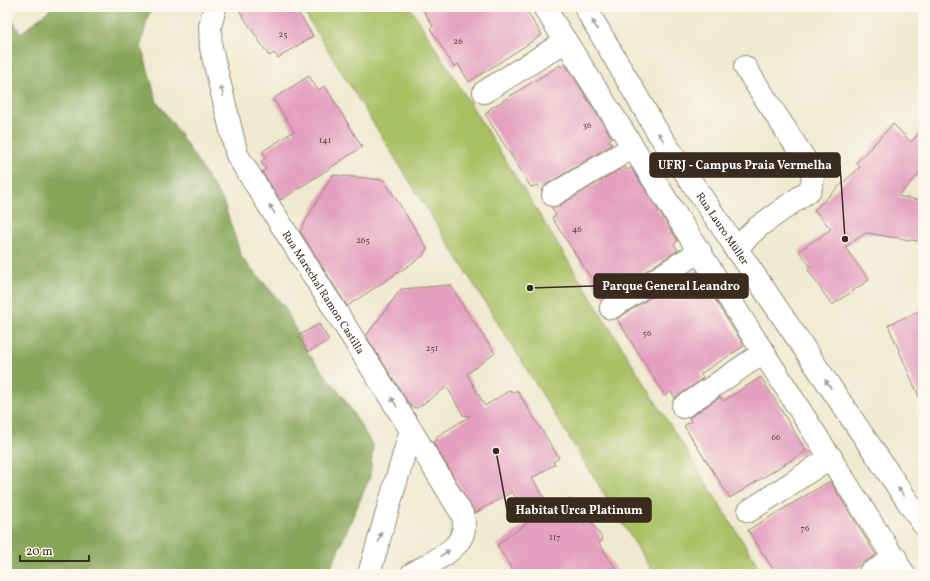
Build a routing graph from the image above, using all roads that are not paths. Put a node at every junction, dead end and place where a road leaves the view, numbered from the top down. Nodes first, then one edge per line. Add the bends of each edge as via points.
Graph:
1 (215, 7) edge
2 (544, 7) edge
3 (585, 7) edge
4 (566, 42) junction
5 (745, 67) dead end
6 (484, 92) dead end
7 (633, 147) junction
8 (553, 195) dead end
9 (736, 249) junction
10 (700, 251) junction
11 (611, 308) dead end
12 (764, 352) junction
13 (683, 407) dead end
14 (411, 430) junction
15 (831, 457) junction
16 (749, 511) dead end
17 (923, 524) edge
18 (900, 566) edge
19 (370, 574) edge
20 (412, 574) edge
21 (870, 574) edge

14 -> 1 street, Rua Marechal Ramon Castilla via 237,155 211,48 210,27
2 - 4 street
9 -> 3 street, Rua Lauro Müller via 656,131
4 - 6 street
4 - 7 street
5 - 9 street via 811,169 813,179 810,190 758,226
7 - 8 street
7 - 10 street
17 -> 9 street, Rua Lauro Müller
10 - 11 street
10 - 12 street
12 - 13 street
12 - 15 street
19 -> 14 street
20 -> 14 street, Rua Marechal Ramon Castilla via 459,543 465,529 462,514
15 - 16 street
15 - 18 street
18 - 21 street

